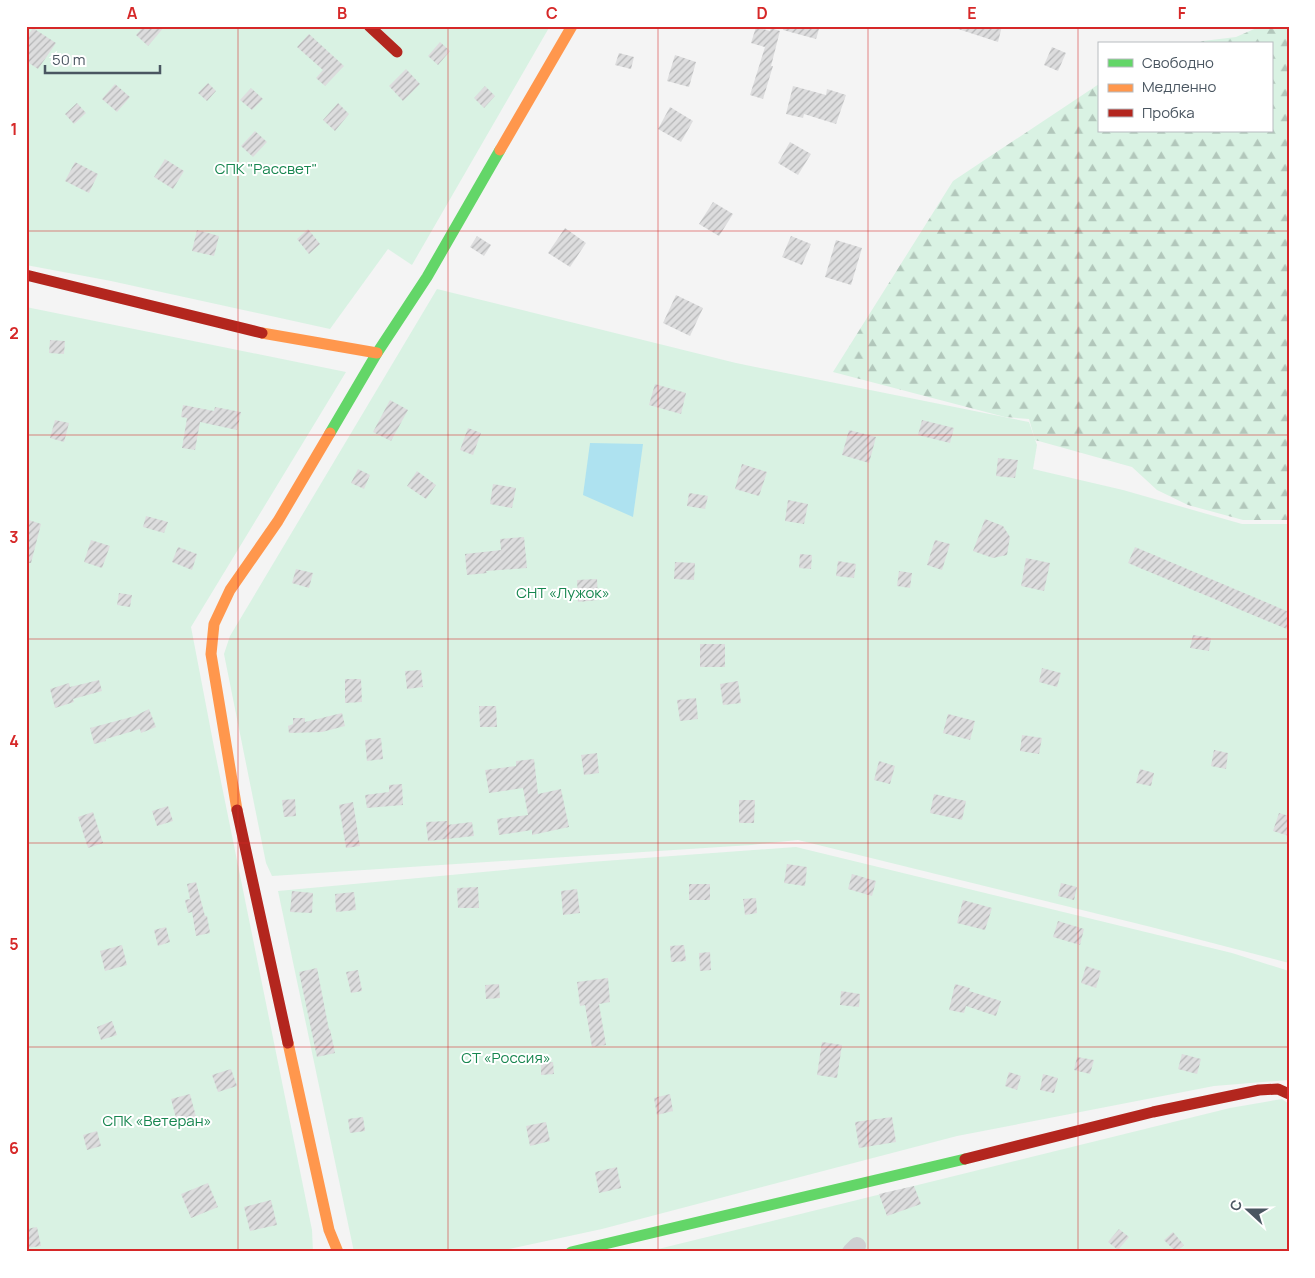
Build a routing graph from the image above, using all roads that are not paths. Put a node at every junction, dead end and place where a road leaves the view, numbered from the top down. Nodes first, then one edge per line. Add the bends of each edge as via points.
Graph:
1 (369, 26) edge
2 (572, 26) edge
3 (397, 52) dead end
4 (26, 275) edge
5 (377, 353) junction
6 (1289, 1094) edge
7 (338, 1252) edge
8 (571, 1252) edge

1 - 3 street
2 - 5 street via 427,276
4 - 5 street via 277,337
5 - 7 street via 278,521 230,590 214,624 211,654 238,814 329,1230
6 - 8 street via 1278,1089 1259,1090 1153,1112

